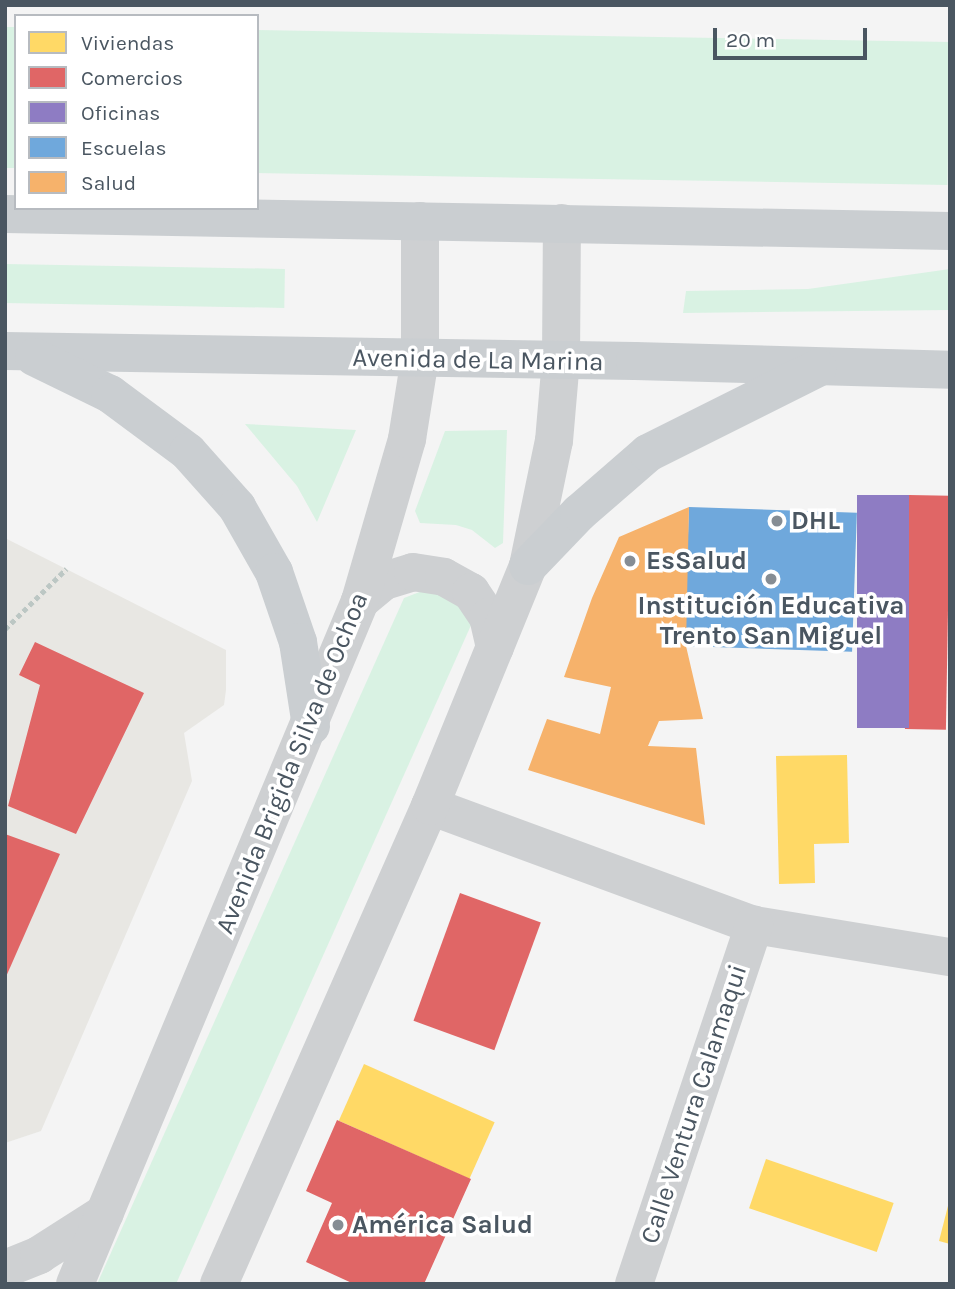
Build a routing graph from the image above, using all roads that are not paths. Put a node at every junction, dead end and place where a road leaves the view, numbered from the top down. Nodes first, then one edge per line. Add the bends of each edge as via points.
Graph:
1 (5, 214) edge
2 (420, 221) junction
3 (562, 223) junction
4 (950, 230) edge
5 (14, 351) edge
6 (420, 358) junction
7 (561, 360) junction
8 (823, 366) junction
9 (950, 370) edge
10 (528, 566) junction
11 (360, 601) junction
12 (495, 647) junction
13 (311, 726) junction
14 (430, 806) junction
15 (754, 925) junction
16 (950, 957) edge
17 (105, 1213) junction
18 (5, 1269) edge
19 (75, 1284) edge
20 (219, 1284) edge
21 (634, 1284) edge

1 - 2 main road
2 - 3 main road
2 - 6 street, Avenida Brigida Silva de Ochoa
3 - 4 main road
3 - 7 street
5 - 6 main road, Avenida de La Marina
5 - 13 main road via 110,394 188,452 237,507 274,572 298,642
6 - 7 main road, Avenida de La Marina
6 - 11 street, Avenida Brigida Silva de Ochoa via 407,439
7 - 8 main road, Avenida de La Marina
7 - 10 street via 554,441
8 - 9 main road, Avenida de La Marina
8 - 10 main road via 649,453 603,490
10 - 12 street
11 - 12 street via 384,581 414,572 444,577 471,592 488,617
11 - 13 street, Avenida Brigida Silva de Ochoa
12 - 14 street
13 - 17 street, Avenida Brigida Silva de Ochoa
14 - 15 street
14 - 20 street
15 - 16 street
15 - 21 street, Calle Ventura Calamaqui
17 - 18 street via 39,1255
17 - 19 street, Avenida Brigida Silva de Ochoa

